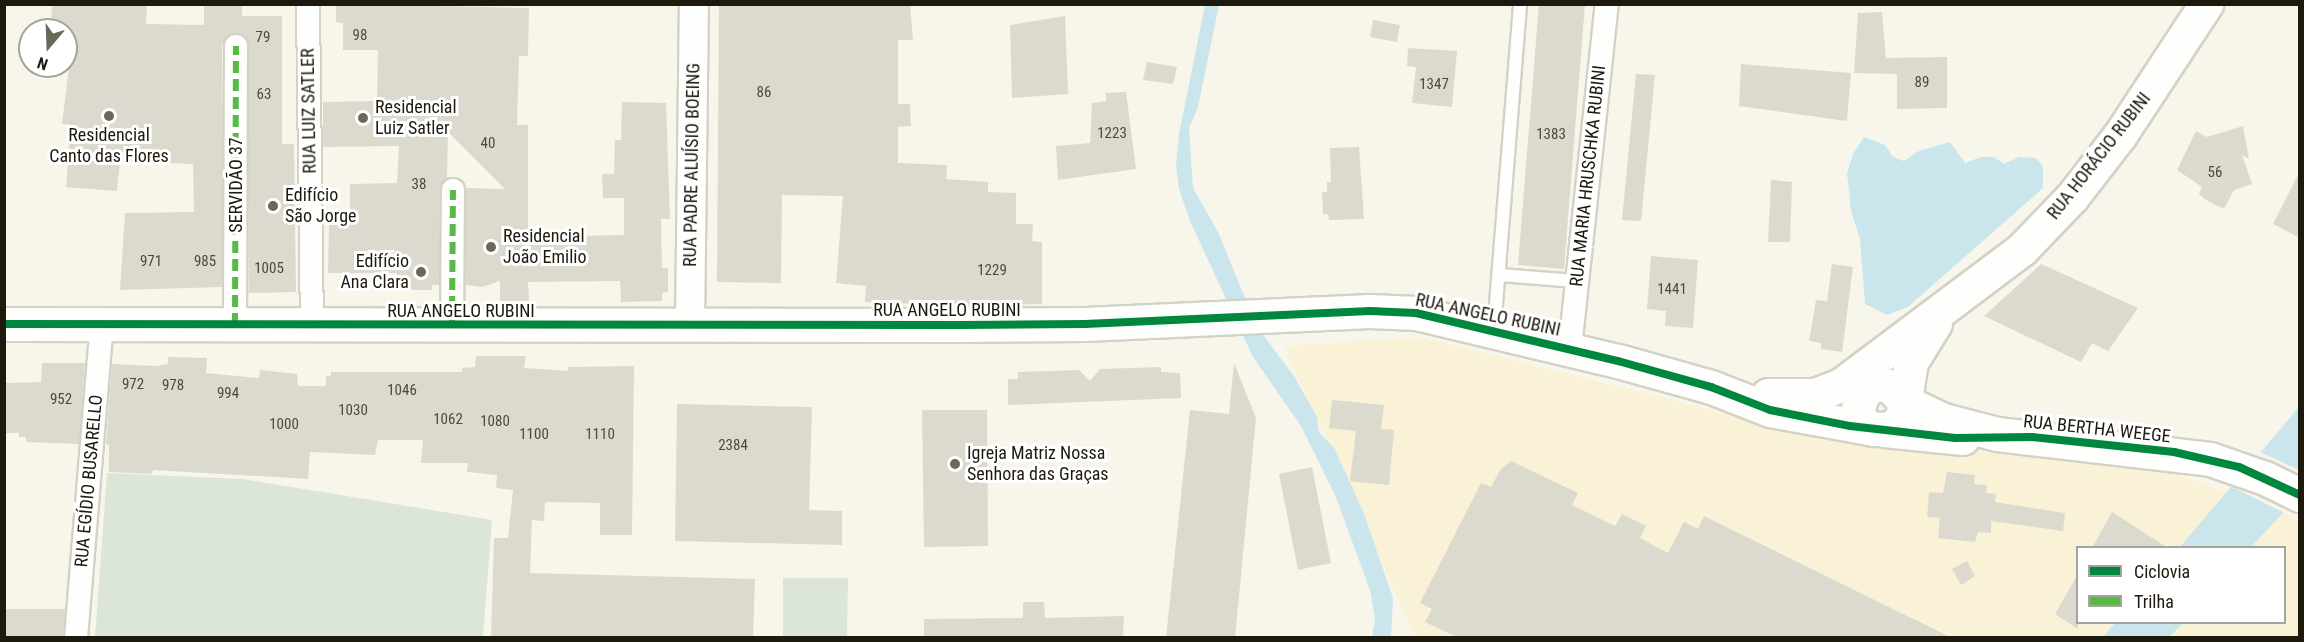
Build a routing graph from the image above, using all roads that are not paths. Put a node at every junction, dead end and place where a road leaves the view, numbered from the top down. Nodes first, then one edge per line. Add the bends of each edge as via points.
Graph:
1 (308, 4) edge
2 (694, 4) edge
3 (1520, 4) edge
4 (1607, 4) edge
5 (2205, 5) edge
6 (236, 46) dead end
7 (453, 190) dead end
8 (1499, 275) junction
9 (1577, 280) junction
10 (1943, 312) junction
11 (4, 324) edge
12 (102, 324) junction
13 (235, 325) junction
14 (312, 325) junction
15 (690, 325) junction
16 (452, 326) junction
17 (1494, 329) junction
18 (1570, 348) junction
19 (1730, 393) junction
20 (1905, 402) junction
21 (1879, 430) junction
22 (1997, 434) junction
23 (2300, 495) edge
24 (76, 638) edge

1 - 14 street, RUA LUIZ SATLER
2 - 15 street, RUA PADRE ALUÍSIO BOEING
3 - 8 lane
4 - 9 street, RUA MARIA HRUSCHKA RUBINI
5 - 10 main road, RUA HORÁCIO RUBINI via 2120,135 2072,197 2021,250
6 - 13 street, SERVIDÃO 37
7 - 16 street
8 - 9 lane
8 - 17 lane
9 - 18 street, RUA MARIA HRUSCHKA RUBINI
10 - 19 main road, RUA HORÁCIO RUBINI via 1828,392 1799,396
10 - 20 main road, RUA HORÁCIO RUBINI via 1911,362
11 - 12 main road, RUA ANGELO RUBINI
12 - 13 main road, RUA ANGELO RUBINI
12 - 24 street, RUA EGÍDIO BUSARELLO
13 - 14 main road, RUA ANGELO RUBINI
14 - 16 main road, RUA ANGELO RUBINI
15 - 16 main road, RUA ANGELO RUBINI
15 - 17 main road, RUA ANGELO RUBINI via 961,326 1416,313
17 - 18 main road, RUA ANGELO RUBINI
18 - 19 main road, RUA ANGELO RUBINI
19 - 21 main road, RUA ANGELO RUBINI via 1770,410
20 - 21 main road via 1902,418
20 - 21 main road via 1897,390 1883,384 1863,392 1857,412 1864,424
20 - 22 main road, RUA BERTHA WEEGE via 1943,420
21 - 22 main road, RUA BERTHA WEEGE via 1955,438
22 - 23 main road, RUA BERTHA WEEGE via 2210,459

